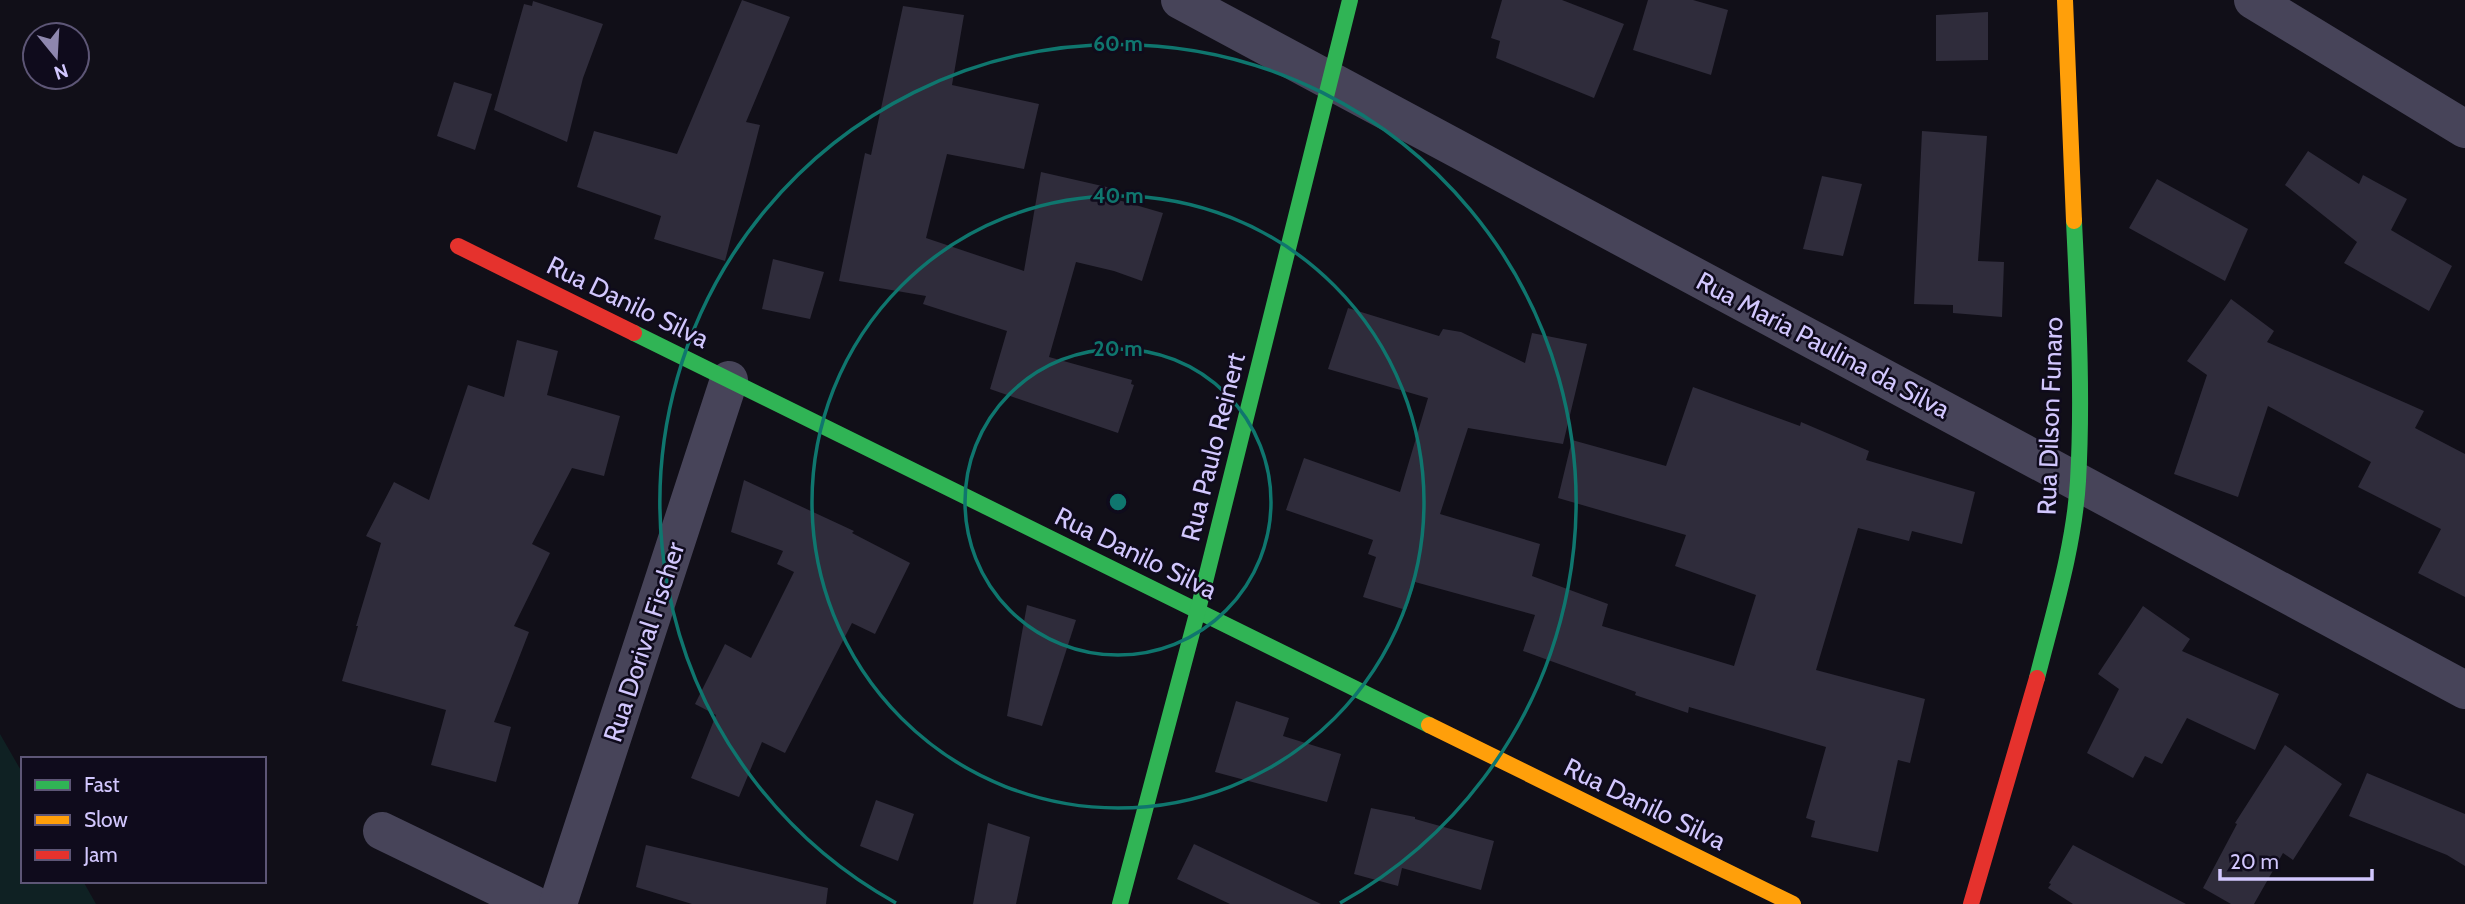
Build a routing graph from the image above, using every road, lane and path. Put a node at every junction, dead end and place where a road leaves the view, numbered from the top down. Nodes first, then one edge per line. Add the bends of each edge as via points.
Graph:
1 (1181, 0) edge
2 (1350, 0) edge
3 (2065, 0) edge
4 (2253, 0) edge
5 (1329, 80) junction
6 (2465, 129) edge
7 (458, 246) dead end
8 (729, 380) junction
9 (2078, 482) junction
10 (1198, 610) junction
11 (2465, 690) edge
12 (382, 831) dead end
13 (509, 899) edge
14 (558, 904) edge
15 (1120, 904) edge
16 (1793, 904) edge
17 (1971, 904) edge

1 - 5 street, Rua Maria Paulina da Silva
2 - 5 street, Rua Paulo Reinert
3 - 9 street, Rua Dilson Funaro via 2079,339
4 - 6 street
5 - 9 street, Rua Maria Paulina da Silva
5 - 10 street, Rua Paulo Reinert
7 - 8 street, Rua Danilo Silva
8 - 10 street, Rua Danilo Silva
8 - 14 street, Rua Dorival Fischer
9 - 11 street, Rua Maria Paulina da Silva
9 - 17 street, Rua Dilson Funaro via 2066,561 2035,685
10 - 15 street, Rua Paulo Reinert
10 - 16 street, Rua Danilo Silva
12 - 13 street

